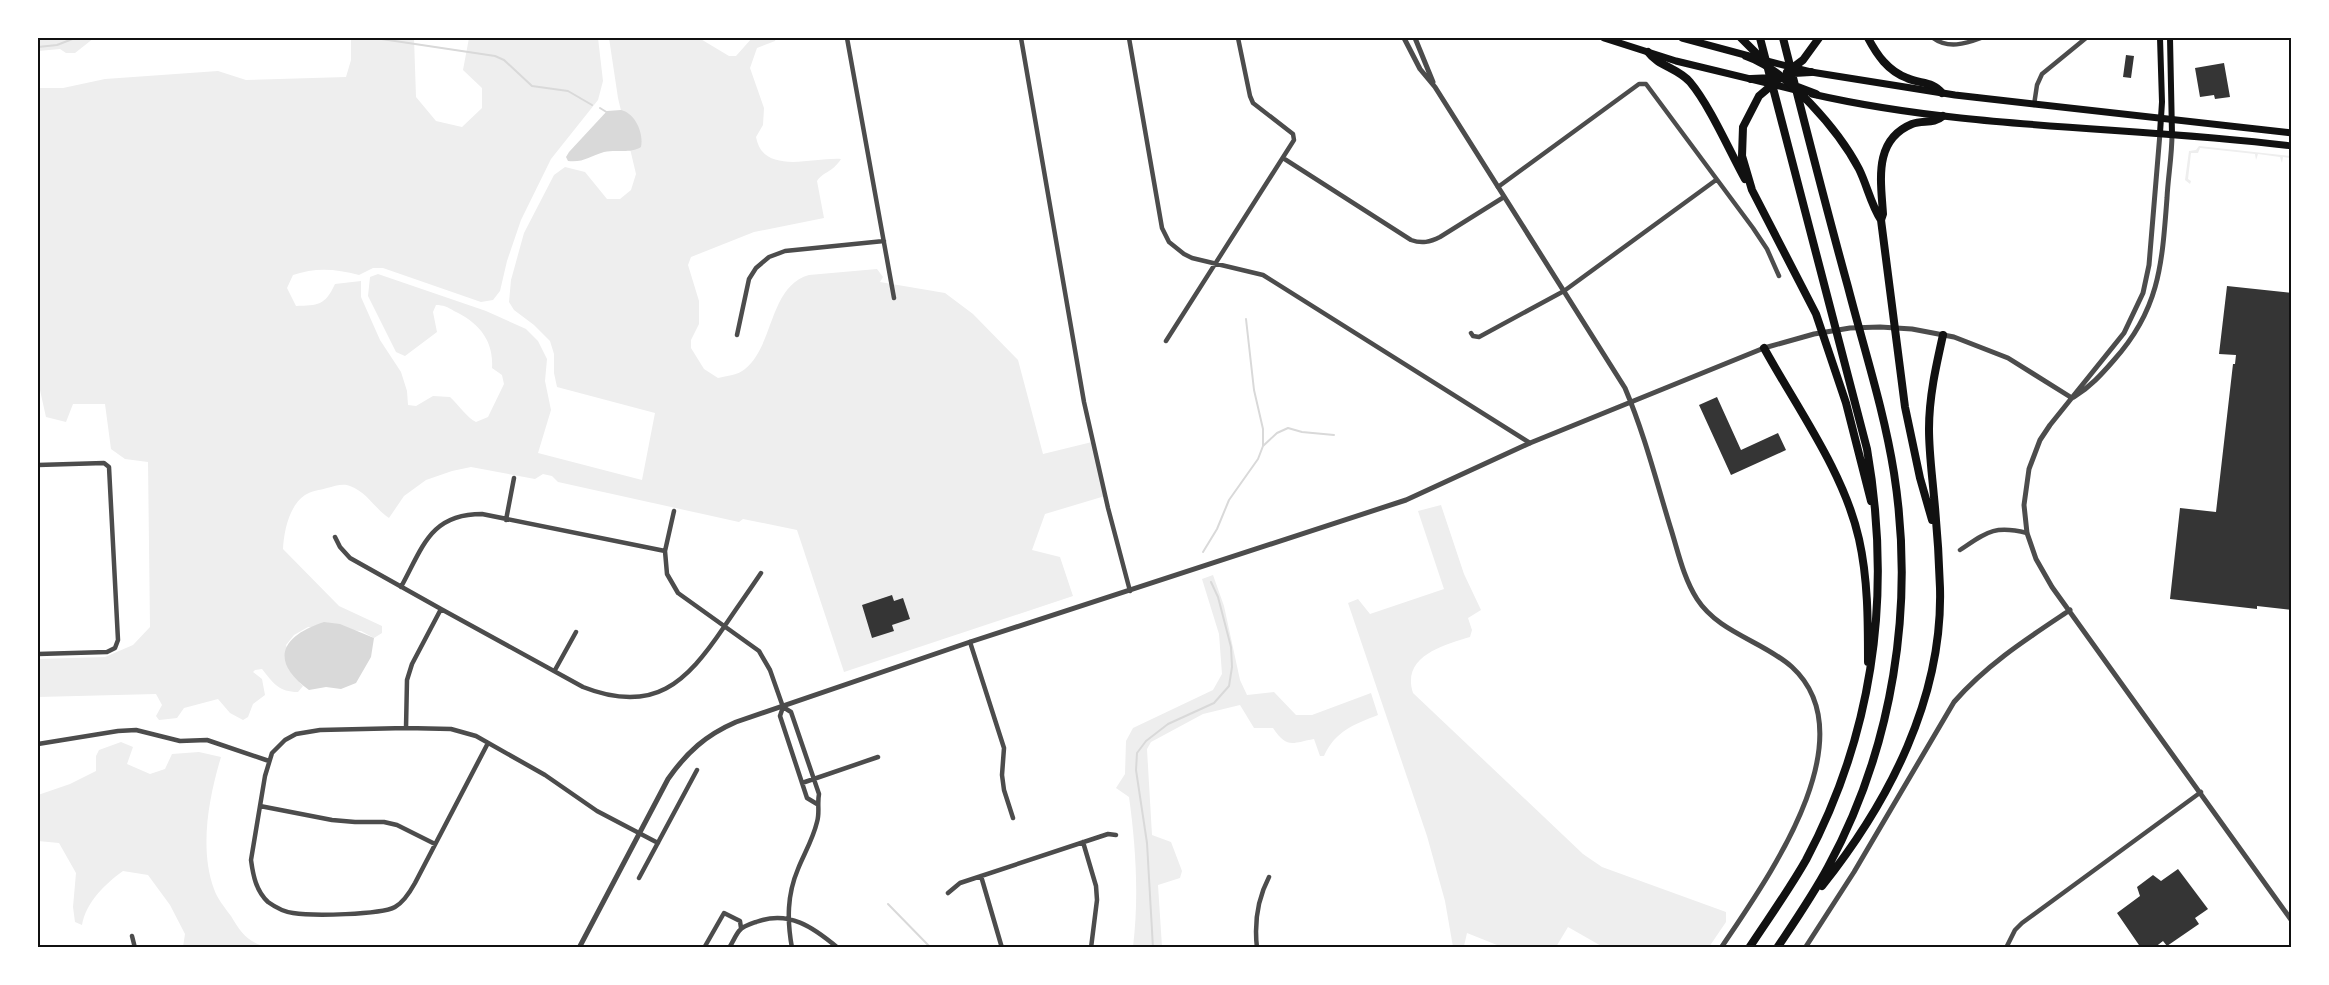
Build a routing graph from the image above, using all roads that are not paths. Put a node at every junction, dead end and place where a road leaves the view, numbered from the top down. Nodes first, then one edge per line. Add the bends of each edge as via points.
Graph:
1 (847, 38) edge
2 (1021, 38) edge
3 (1129, 38) edge
4 (1238, 38) edge
5 (1404, 38) edge
6 (1414, 38) edge
7 (1604, 38) edge
8 (1683, 38) edge
9 (1741, 38) edge
10 (1760, 38) edge
11 (1783, 38) edge
12 (1819, 38) edge
13 (1868, 38) edge
14 (1933, 38) edge
15 (1981, 38) edge
16 (2086, 38) edge
17 (2160, 38) edge
18 (2170, 38) edge
19 (1648, 52) junction
20 (1746, 56) junction
21 (1763, 60) junction
22 (1794, 68) junction
23 (1811, 72) junction
24 (1780, 77) junction
25 (1751, 79) junction
26 (1771, 84) junction
27 (1435, 87) junction
28 (1795, 90) junction
29 (1941, 93) junction
30 (1816, 94) junction
31 (2034, 105) junction
32 (1943, 116) junction
33 (2162, 117) junction
34 (2173, 118) junction
35 (2160, 133) junction
36 (2292, 133) edge
37 (2172, 134) junction
38 (2292, 146) edge
39 (1283, 158) junction
40 (1716, 180) junction
41 (1498, 188) junction
42 (1752, 190) junction
43 (1504, 197) junction
44 (1881, 220) junction
45 (884, 241) junction
46 (1216, 264) junction
47 (1779, 276) dead end
48 (1564, 291) junction
49 (894, 298) dead end
50 (1471, 333) dead end
51 (737, 335) dead end
52 (1943, 335) junction
53 (1166, 341) dead end
54 (1764, 348) junction
55 (2072, 398) junction
56 (1631, 403) junction
57 (1530, 443) junction
58 (38, 465) edge
59 (514, 478) dead end
60 (674, 511) dead end
61 (506, 520) junction
62 (2027, 533) junction
63 (1879, 536) junction
64 (335, 537) dead end
65 (1937, 539) junction
66 (1960, 550) dead end
67 (665, 551) junction
68 (761, 573) dead end
69 (401, 587) junction
70 (1130, 591) junction
71 (441, 609) junction
72 (2070, 610) junction
73 (725, 626) junction
74 (576, 632) dead end
75 (970, 642) junction
76 (38, 654) edge
77 (555, 670) junction
78 (1867, 694) junction
79 (783, 707) junction
80 (406, 728) junction
81 (488, 743) junction
82 (38, 744) edge
83 (878, 758) dead end
84 (269, 761) junction
85 (697, 770) dead end
86 (814, 779) junction
87 (802, 783) junction
88 (2201, 792) junction
89 (817, 804) junction
90 (260, 806) junction
91 (1013, 818) dead end
92 (639, 834) junction
93 (1116, 835) dead end
94 (1083, 842) junction
95 (658, 843) junction
96 (435, 844) junction
97 (981, 876) junction
98 (1269, 877) dead end
99 (639, 878) dead end
100 (948, 893) dead end
101 (1800, 913) junction
102 (788, 918) junction
103 (2292, 921) edge
104 (741, 928) junction
105 (132, 936) dead end
106 (135, 948) edge
107 (579, 948) edge
108 (704, 948) edge
109 (729, 948) edge
110 (792, 948) edge
111 (838, 948) edge
112 (1002, 948) edge
113 (1091, 948) edge
114 (1257, 948) edge
115 (1721, 948) edge
116 (1749, 948) edge
117 (1777, 948) edge
118 (1805, 948) edge
119 (2006, 948) edge

1 - 45 street
2 - 70 street via 1084,402
3 - 46 street via 1165,235 1184,254
4 - 39 street via 1253,103 1294,137
5 - 27 street via 1420,69
6 - 27 street
7 - 19 main road
8 - 20 main road
9 - 21 highway
10 - 63 highway via 1863,431
11 - 101 highway via 1885,431 1902,554 1897,652 1880,736 1844,834
12 - 22 highway
13 - 29 highway via 1891,69 1908,79 1935,85
14 - 15 street via 1959,45
16 - 31 street via 2042,74
17 - 33 main road
18 - 34 main road
19 - 25 main road
19 - 42 highway via 1680,72 1693,86
20 - 21 main road
20 - 24 highway
21 - 22 main road
21 - 24 highway
22 - 23 main road
22 - 24 highway
23 - 24 highway
23 - 29 main road
24 - 25 highway
24 - 26 highway
24 - 28 highway
24 - 30 highway
25 - 26 main road
26 - 28 main road
26 - 42 highway via 1757,99 1741,142
27 - 41 street
28 - 30 main road
28 - 44 highway via 1822,117 1856,164
29 - 31 main road
30 - 32 main road
31 - 33 main road
32 - 35 main road
32 - 44 highway via 1908,126 1888,145 1881,164
33 - 34 main road
33 - 35 main road
34 - 36 main road
34 - 37 main road
35 - 37 main road
35 - 55 street via 2149,266 2143,293 2124,333
37 - 38 main road
37 - 55 street via 2163,254 2147,314 2120,354 2091,386
39 - 43 street via 1420,243 1440,237
39 - 46 street
40 - 41 street via 1650,88 1642,83
40 - 47 street via 1767,249
40 - 48 street
41 - 43 street
42 - 63 highway via 1820,325 1854,432
43 - 48 street
44 - 65 highway via 1905,407
45 - 49 street
45 - 51 street via 769,256 749,279
46 - 53 street
46 - 57 street via 1263,275
48 - 50 street via 1479,337
48 - 56 street
52 - 54 street via 1912,329 1850,328
52 - 55 street via 2008,358
52 - 65 highway via 1932,385 1929,431
54 - 56 street
54 - 78 highway via 1839,481 1854,520 1866,599
55 - 62 street via 2045,433 2029,469 2024,505
56 - 57 street
56 - 115 street via 1696,597 1721,623 1792,667 1807,686 1818,715 1818,752 1803,809 1774,866
57 - 70 street via 1407,500
58 - 76 street via 104,463 109,467 118,640 115,648 107,652
59 - 61 street
60 - 67 street
61 - 67 street
61 - 69 street via 467,514 447,520 426,541
62 - 66 street via 2008,528 1990,531
62 - 72 street via 2036,559
63 - 78 highway via 1878,611
64 - 69 street via 350,558
65 - 101 highway via 1939,618 1926,697 1905,752 1875,807
67 - 73 street via 667,574 678,593
68 - 73 street
69 - 71 street
70 - 75 street
71 - 77 street
71 - 80 street via 407,680
72 - 88 street
72 - 118 street via 1991,664 1954,702
73 - 77 street via 681,681 656,693 626,698 603,695
73 - 79 street via 759,651
74 - 77 street
75 - 79 street
75 - 91 street via 1004,748 1003,783
78 - 116 highway via 1853,748 1818,836
79 - 86 street via 791,712
79 - 87 street via 780,716
79 - 92 street via 722,728 692,749 668,779
80 - 81 street via 451,729
80 - 84 street via 307,732 285,740
81 - 92 street
81 - 96 street
82 - 84 street via 136,730 180,741 207,740
83 - 86 street
84 - 90 street
85 - 95 street
86 - 87 street
86 - 89 street via 819,794
87 - 89 street via 807,798
88 - 103 street
88 - 119 street via 2022,923
89 - 102 street via 818,819 793,883
90 - 96 street via 332,820 390,823
90 - 96 street via 251,860 253,875 268,901 293,913 379,912 397,906 408,894
92 - 95 street
92 - 107 street
93 - 94 street
94 - 97 street
94 - 113 street via 1096,886
95 - 99 street
97 - 100 street via 960,883
97 - 112 street
98 - 114 street via 1258,904
101 - 117 highway
102 - 104 street via 769,918
102 - 110 street
102 - 111 street via 819,933
104 - 108 street via 740,921 724,913
104 - 109 street
105 - 106 street

